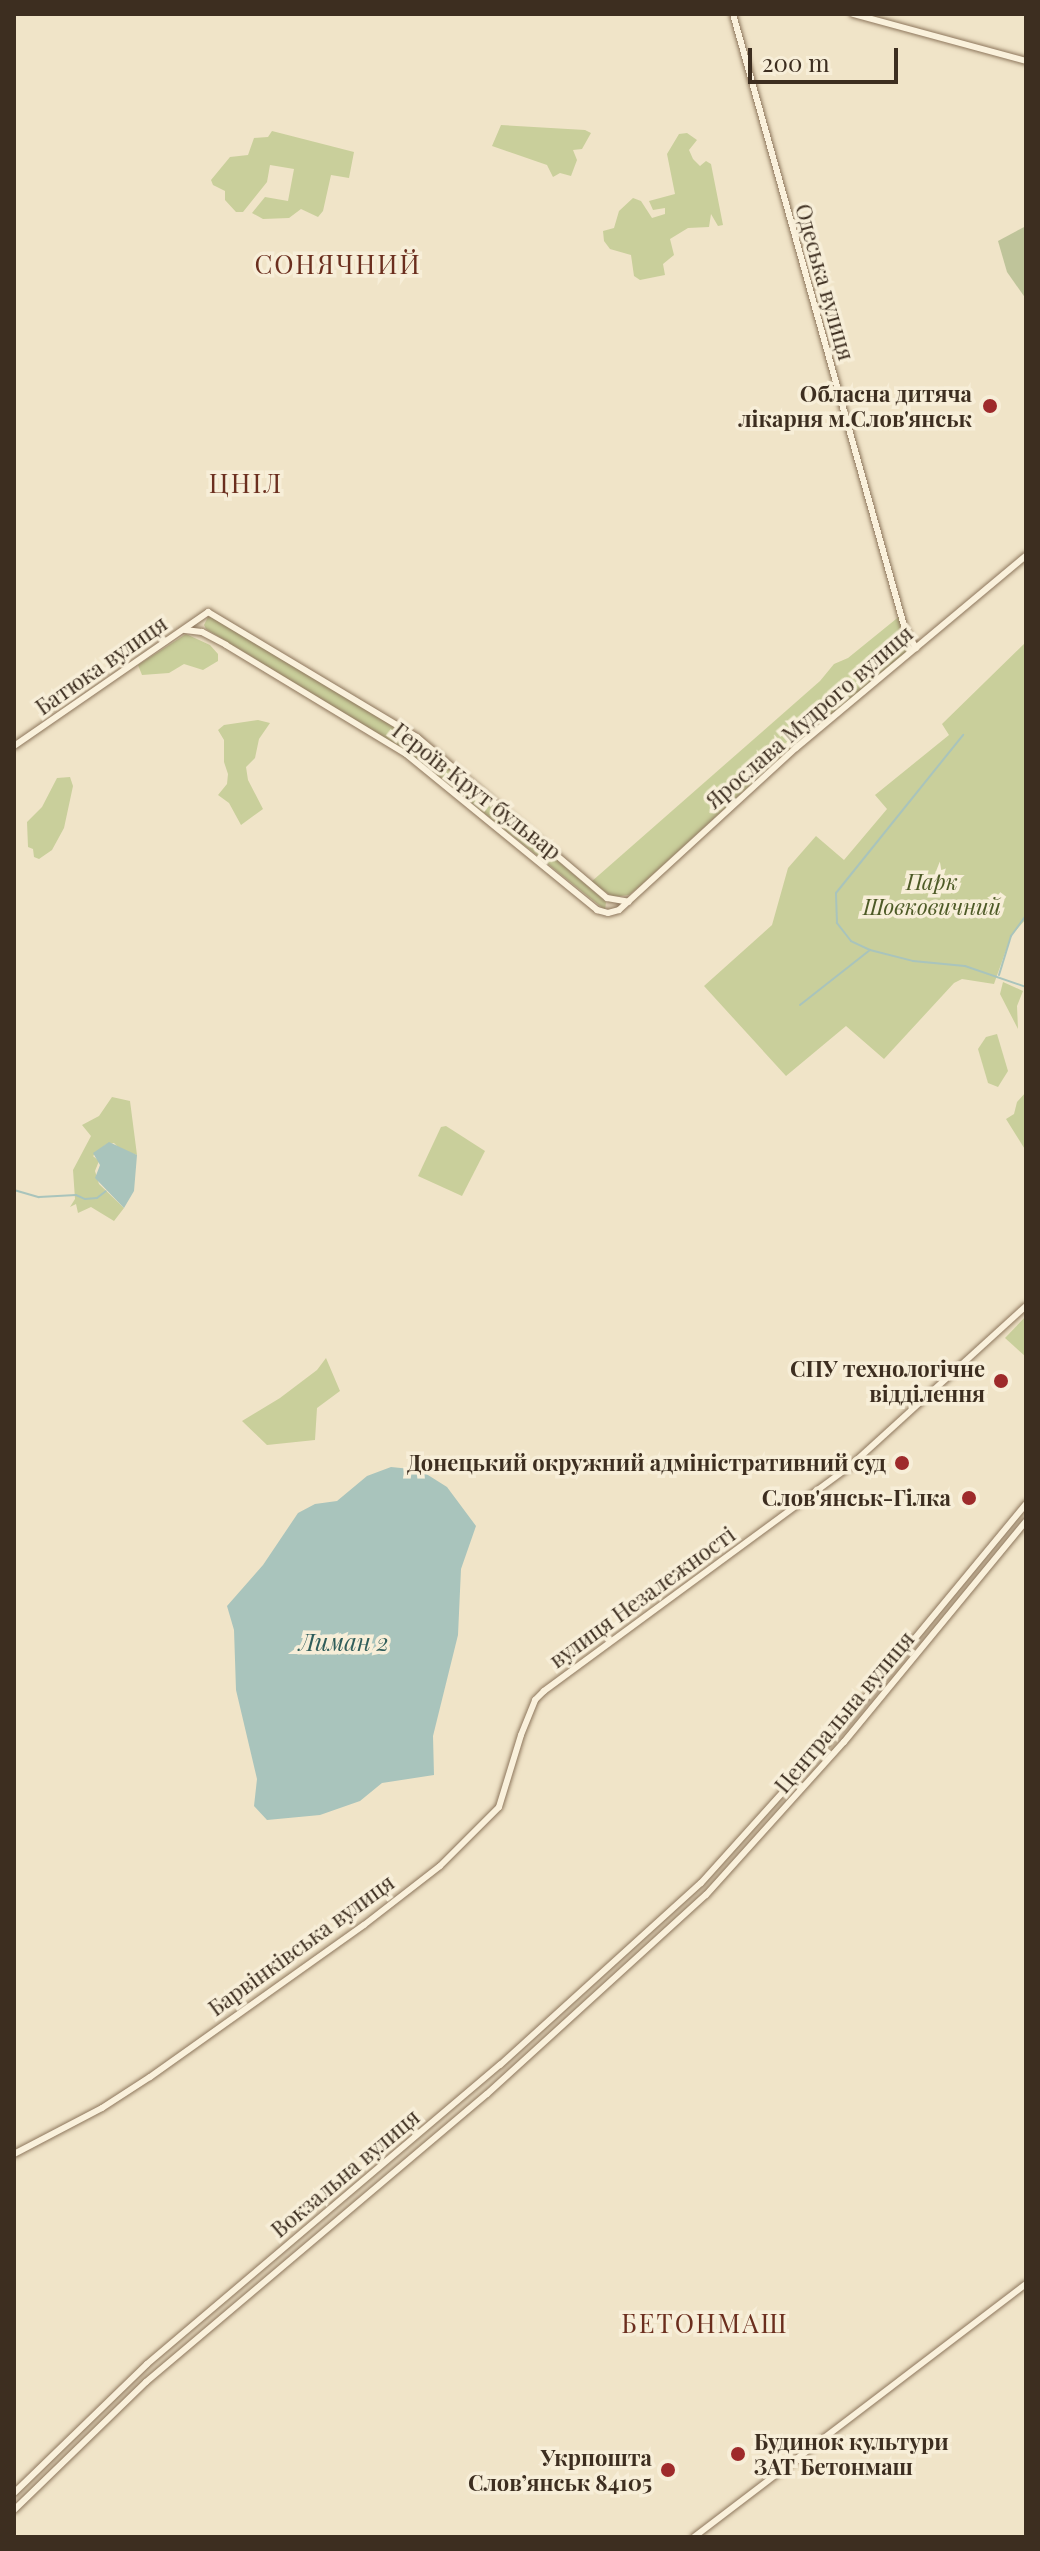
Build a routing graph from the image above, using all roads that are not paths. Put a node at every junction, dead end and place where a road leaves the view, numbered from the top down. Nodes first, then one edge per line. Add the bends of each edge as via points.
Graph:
1 (733, 14) edge
2 (853, 14) edge
3 (1026, 63) edge
4 (1025, 558) edge
5 (208, 612) joint
6 (185, 630) junction
7 (916, 648) junction
8 (14, 746) edge
9 (629, 902) junction
10 (619, 910) joint
11 (1026, 1306) edge
12 (1026, 1504) edge
13 (1026, 1521) edge
14 (535, 1700) joint
15 (701, 1883) joint
16 (680, 1918) joint
17 (14, 2154) edge
18 (1026, 2284) edge
19 (14, 2493) edge
20 (14, 2510) edge
21 (694, 2537) edge

1 - 7 street, Одеська вулиця via 905,629
2 - 3 street
4 - 7 street, Ярослава Мудрого вулиця
5 - 6 street, Батюка вулиця
5 - 9 street, Героїв Крут бульвар via 417,737 605,897
6 - 8 street, Батюка вулиця
6 - 10 street, Героїв Крут бульвар via 226,645 406,754 597,910
7 - 9 street, Ярослава Мудрого вулиця via 796,748
9 - 10 street, Ярослава Мудрого вулиця
11 - 14 street, вулиця Незалежності via 849,1467
12 - 15 street, Центральна вулиця via 844,1724
13 - 16 street, Центральна вулиця via 802,1791
14 - 17 street, Барвінківська вулиця via 499,1807 440,1866 150,2077
15 - 19 street, Вокзальна вулиця via 489,2074 147,2364
16 - 20 street, Вокзальна вулиця via 487,2094 146,2382
18 - 21 street

